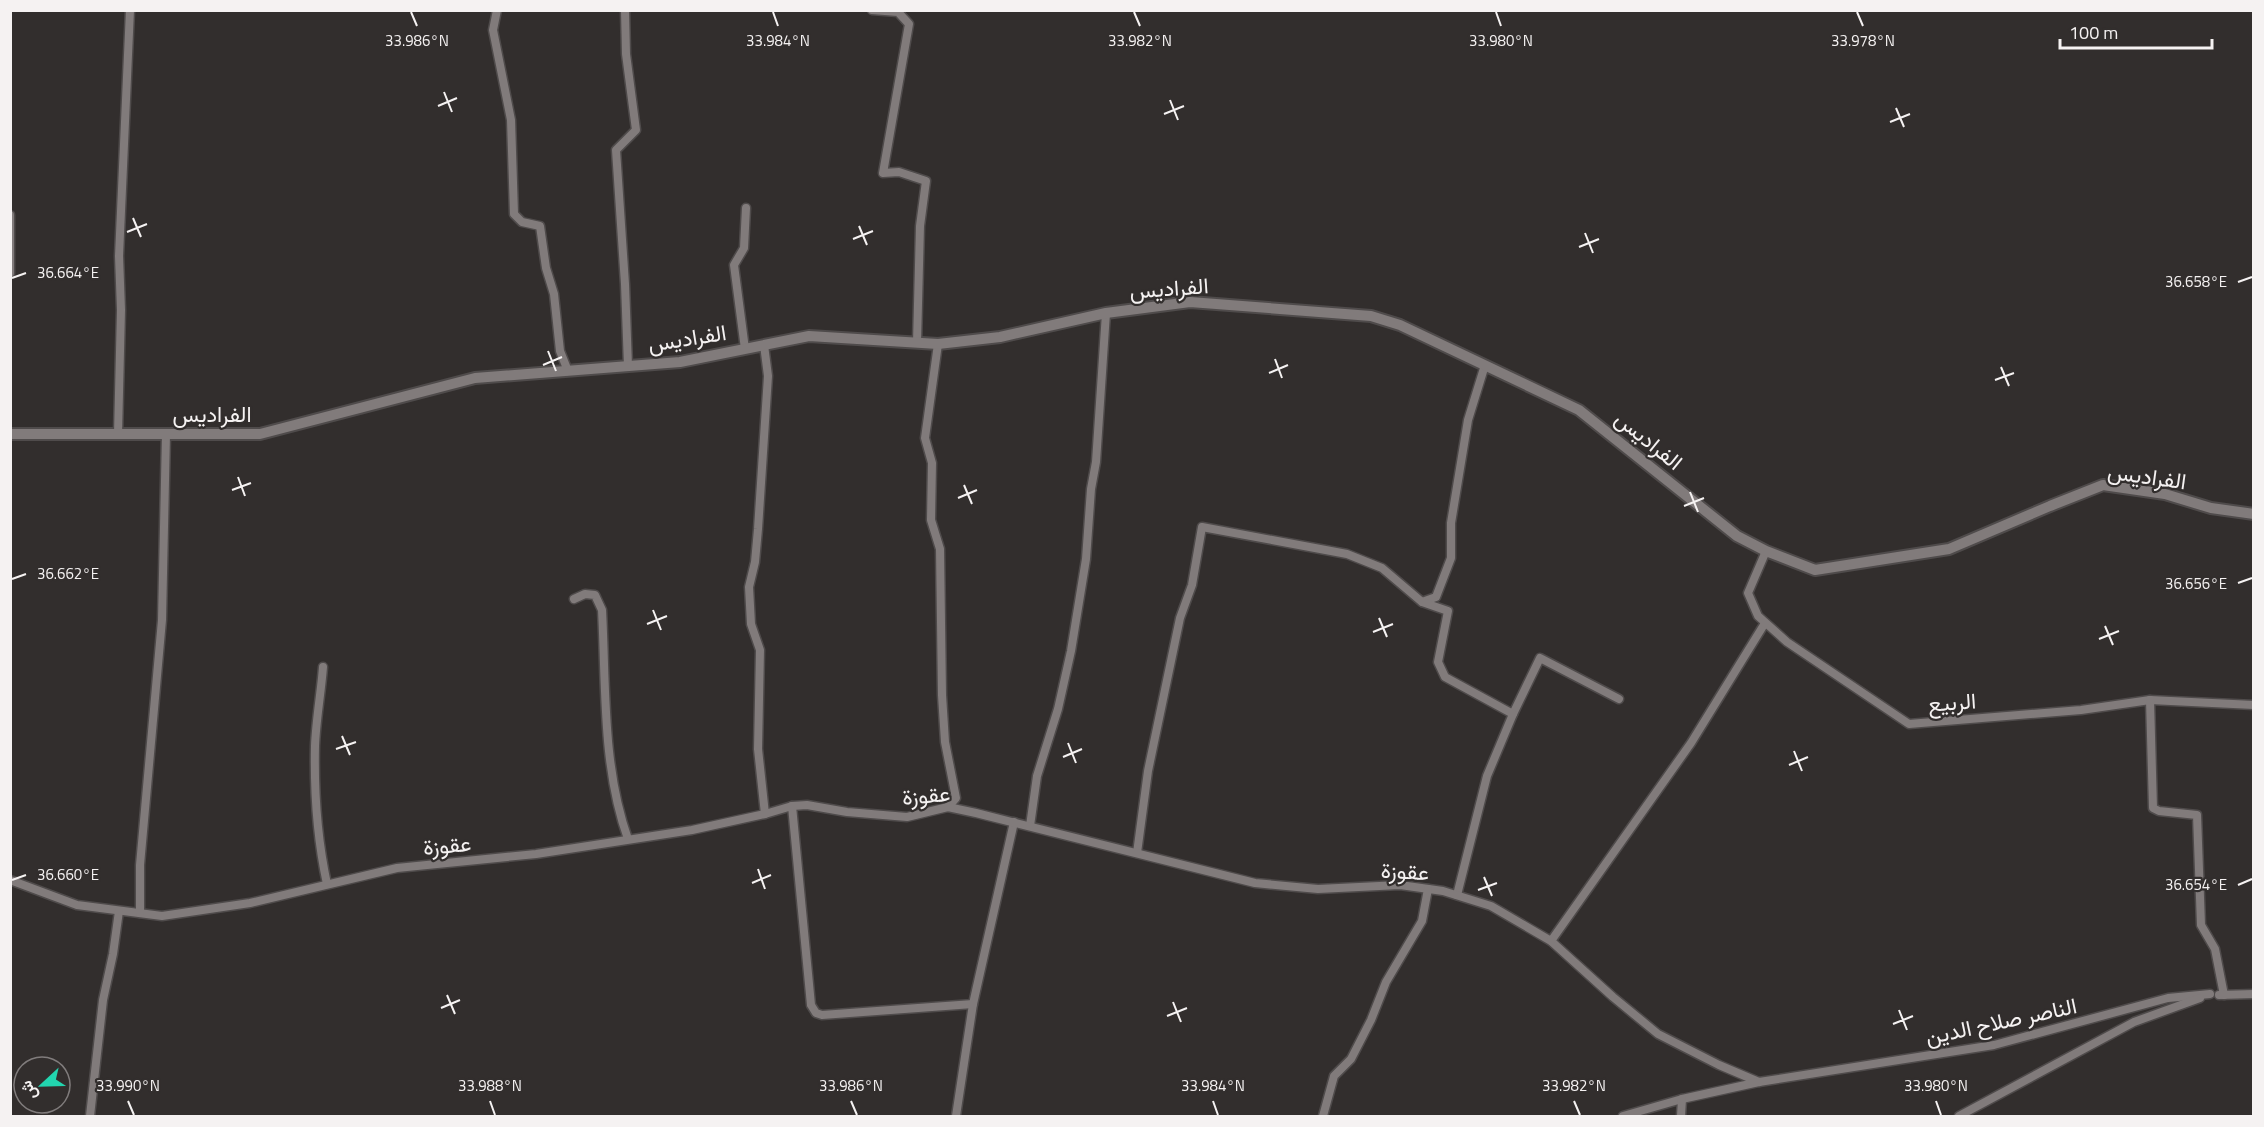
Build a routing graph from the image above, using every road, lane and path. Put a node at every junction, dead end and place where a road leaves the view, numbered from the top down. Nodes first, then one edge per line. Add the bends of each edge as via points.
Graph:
1 (130, 10) edge
2 (496, 10) edge
3 (625, 10) edge
4 (872, 10) edge
5 (746, 208) dead end
6 (10, 215) edge
7 (10, 273) edge
8 (1106, 313) junction
9 (917, 343) junction
10 (764, 345) junction
11 (938, 345) junction
12 (745, 349) junction
13 (1485, 365) junction
14 (628, 366) junction
15 (568, 371) junction
16 (10, 434) edge
17 (118, 434) junction
18 (166, 434) junction
19 (2253, 514) edge
20 (1766, 551) junction
21 (574, 599) dead end
22 (1422, 602) junction
23 (1766, 622) junction
24 (323, 667) dead end
25 (1618, 699) dead end
26 (2150, 700) junction
27 (2253, 705) edge
28 (1513, 714) junction
29 (792, 806) junction
30 (948, 807) junction
31 (765, 814) junction
32 (1014, 822) junction
33 (1030, 826) junction
34 (628, 839) junction
35 (1137, 853) junction
36 (10, 880) edge
37 (327, 884) junction
38 (1428, 889) junction
39 (1457, 896) junction
40 (119, 911) junction
41 (140, 914) junction
42 (1551, 941) junction
43 (2210, 994) junction
44 (2253, 994) edge
45 (2226, 995) junction
46 (973, 1004) junction
47 (1760, 1082) junction
48 (1682, 1099) junction
49 (90, 1116) edge
50 (956, 1116) edge
51 (1323, 1116) edge
52 (1623, 1116) edge
53 (1681, 1116) edge
54 (1959, 1116) edge

1 - 17 street via 118,256
2 - 15 street via 493,30 511,120 514,214 522,222 540,226 554,294 560,351
3 - 14 street via 626,54 636,130 616,150
4 - 9 street via 898,12 909,24 883,172 899,172 926,182 920,226
5 - 12 street via 744,248 734,265
6 - 7 street
8 - 11 street, الفراديس via 1000,338
8 - 13 street, الفراديس via 1190,302 1371,316 1400,325
8 - 33 street via 1086,559 1058,709 1036,776
9 - 10 street, الفراديس via 809,336
9 - 11 street, الفراديس
10 - 12 street, الفراديس
10 - 31 street via 768,376 757,540 749,587 752,624 760,650 758,748
11 - 30 street via 925,438 932,463 931,520 940,549 945,742 956,798
12 - 14 street, الفراديس via 680,362
13 - 20 street, الفراديس via 1579,410 1737,536
13 - 22 street via 1468,420 1451,523 1451,558 1436,597
14 - 15 street, الفراديس
15 - 18 street, الفراديس via 475,378 260,434
16 - 17 street, الفراديس
17 - 18 street, الفراديس
18 - 41 street via 162,620 140,866
19 - 20 street, الفراديس via 2103,485 1949,549 1815,570
20 - 23 street, الربيع via 1748,593 1758,616
21 - 34 street via 595,595 602,610 606,716 619,815
22 - 28 street via 1448,611 1438,662 1444,678
22 - 35 street via 1382,568 1347,554 1202,527 1148,771
23 - 26 street, الربيع via 1787,642 1909,724 2081,710
23 - 42 street via 1669,775
24 - 37 street via 315,744 315,798
25 - 28 street via 1540,658
26 - 27 street, الربيع
26 - 45 street via 2153,808 2159,812 2197,815 2201,925 2215,949
28 - 39 street via 1487,776
29 - 30 street, عقوزة via 907,817
29 - 31 street, عقوزة
29 - 46 street via 811,1005 816,1013
30 - 32 street, عقوزة
31 - 34 street, عقوزة
32 - 33 street, عقوزة
32 - 46 street
33 - 35 street, عقوزة
34 - 37 street, عقوزة via 536,854 397,868
35 - 38 street, عقوزة via 1255,883 1318,889 1400,885
36 - 40 street, عقوزة via 77,905
37 - 41 street, عقوزة via 250,903 162,916
38 - 39 street, عقوزة
38 - 51 street via 1422,921 1386,982 1351,1059 1334,1076
39 - 42 street, عقوزة via 1491,906
40 - 41 street, عقوزة
40 - 49 street via 102,1000
42 - 47 street, عقوزة via 1658,1034
43 - 45 street
43 - 47 street, الناصر صلاح الدين via 2168,998 1994,1045
43 - 54 street via 2134,1022
44 - 45 street
46 - 50 street
47 - 48 street, الناصر صلاح الدين
48 - 52 street, الناصر صلاح الدين
48 - 53 street

